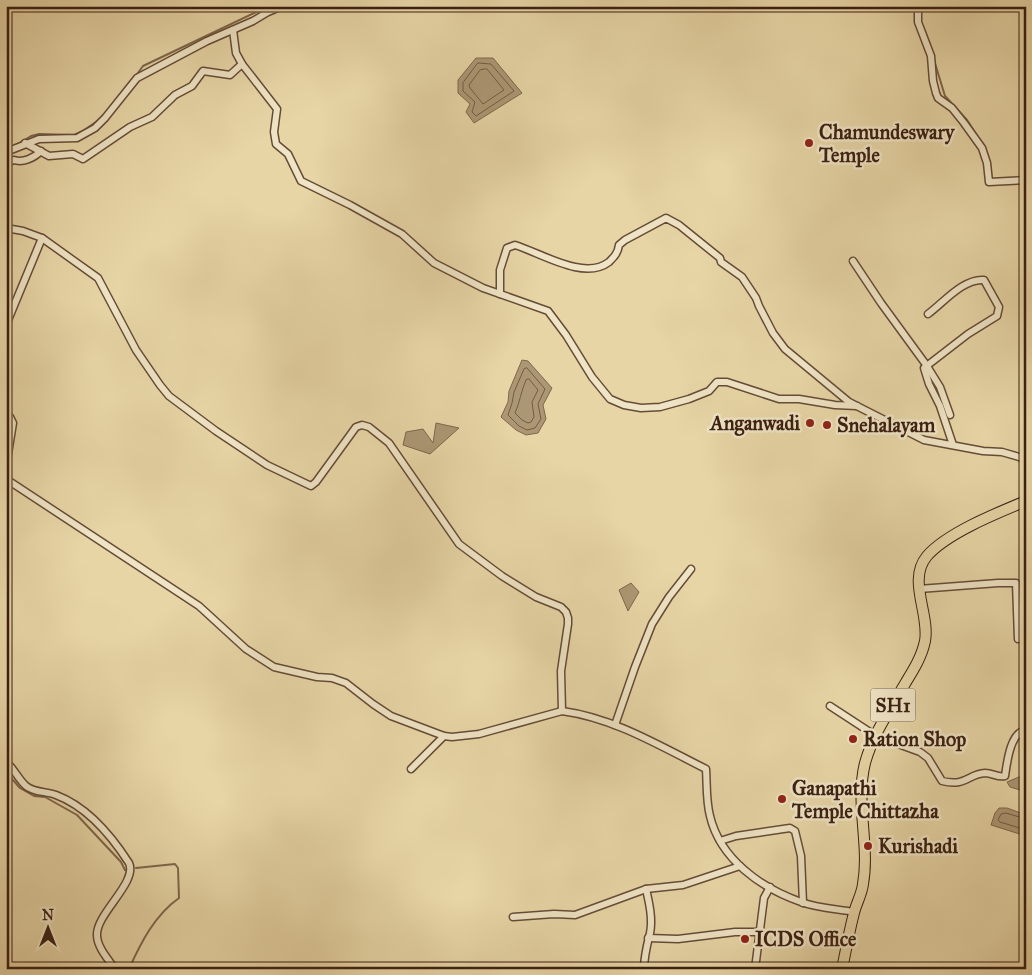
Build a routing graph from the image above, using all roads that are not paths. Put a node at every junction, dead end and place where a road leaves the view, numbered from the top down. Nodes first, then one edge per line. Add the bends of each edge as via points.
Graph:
1 (282, 6) edge
2 (918, 6) edge
3 (233, 30) junction
4 (242, 64) junction
5 (25, 143) junction
6 (6, 152) edge
7 (41, 152) junction
8 (6, 163) edge
9 (1026, 180) edge
10 (6, 228) edge
11 (42, 238) junction
12 (853, 261) dead end
13 (500, 294) junction
14 (928, 314) dead end
15 (6, 325) edge
16 (927, 366) junction
17 (857, 406) junction
18 (6, 414) edge
19 (950, 415) dead end
20 (953, 445) junction
21 (1026, 459) edge
22 (6, 466) edge
23 (6, 479) edge
24 (1026, 501) edge
25 (691, 569) dead end
26 (919, 589) junction
27 (1018, 639) dead end
28 (830, 706) dead end
29 (562, 711) junction
30 (615, 725) junction
31 (1026, 730) edge
32 (444, 736) junction
33 (876, 736) junction
34 (6, 762) edge
35 (411, 769) dead end
36 (720, 841) junction
37 (740, 866) junction
38 (770, 887) junction
39 (646, 889) junction
40 (803, 903) junction
41 (854, 912) junction
42 (513, 917) dead end
43 (759, 932) junction
44 (648, 938) junction
45 (115, 969) edge
46 (644, 969) edge
47 (755, 969) edge
48 (842, 969) edge

1 - 3 street
2 - 9 street via 918,22 931,56 938,98 952,108 982,148 989,182
3 - 4 street via 236,54
3 - 5 street via 137,78 105,118 77,138 39,139
4 - 7 street via 230,75 203,71 192,86 175,95 152,117 130,127 83,158 73,154 49,156
4 - 13 street via 277,109 276,144 288,154 301,181 402,234 434,264
5 - 6 street
5 - 7 street
7 - 8 street via 34,157
10 - 11 street
11 - 15 street
11 - 29 street via 98,278 136,350 170,396 267,465 311,486 356,427 369,427 389,443 459,544 502,576 566,612 568,624 561,671
12 - 16 street
13 - 17 street via 548,312 601,390 610,399 624,405 660,407 709,391 717,382 727,382 779,399
13 - 17 street via 500,270 507,248 515,245 582,268 602,267 613,258 625,240 666,218 742,277 785,349
14 - 16 street via 970,282 979,280 984,280 999,307 997,316
16 - 19 street via 940,387
16 - 20 street via 924,372
17 - 20 street via 924,440
18 - 22 street via 13,423
20 - 21 street
23 - 32 street via 198,606 258,658 274,667 346,683 391,716
24 - 26 main road, SH1 via 952,536 936,548 922,565
25 - 30 street via 652,624
26 - 27 street via 1016,583
26 - 33 main road, SH1 via 926,638 918,661
28 - 33 street
29 - 30 street
29 - 32 street via 479,734
30 - 36 street via 706,769 710,816
31 - 33 street via 1019,732 1014,740 1005,776 988,773 951,783 942,781 928,758 920,752
32 - 35 street
33 - 41 main road, SH1 via 864,769 863,885
34 - 45 street via 26,786 78,806 106,830 129,863 130,873 96,934
36 - 37 street
36 - 40 street via 790,828 794,831 801,856
37 - 38 street
37 - 39 street via 683,885
38 - 40 street
38 - 43 street via 764,898
39 - 42 street via 575,915
39 - 44 street via 651,923
40 - 41 street
41 - 48 main road, SH1
43 - 44 street via 678,939
43 - 47 street
44 - 46 street

